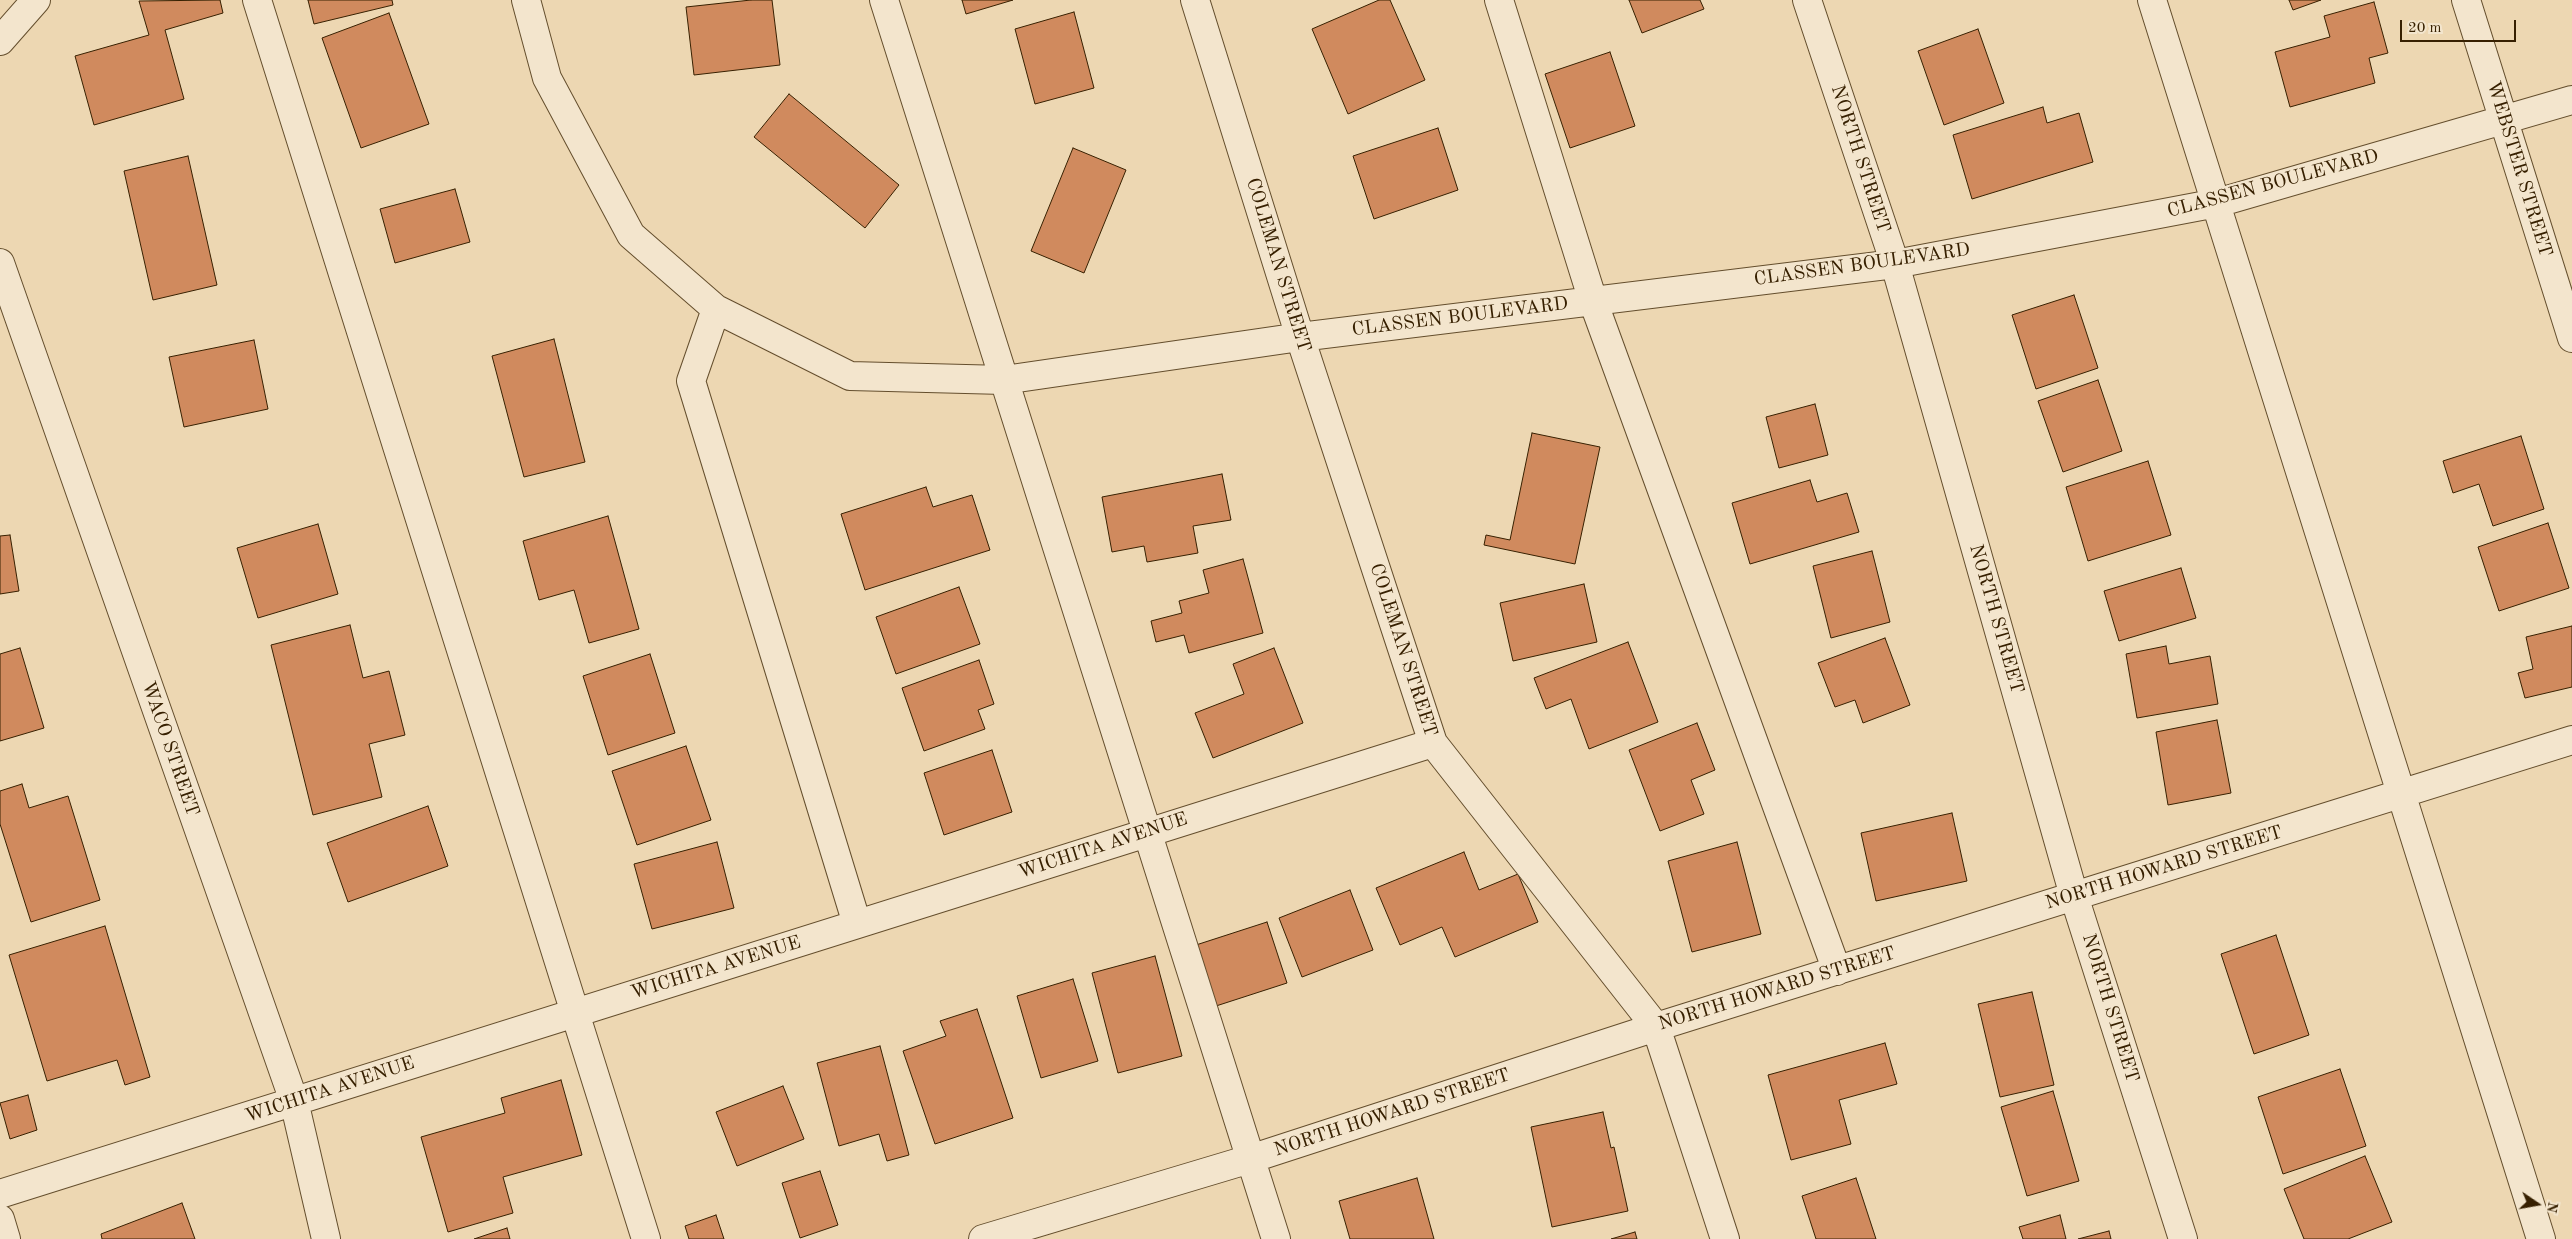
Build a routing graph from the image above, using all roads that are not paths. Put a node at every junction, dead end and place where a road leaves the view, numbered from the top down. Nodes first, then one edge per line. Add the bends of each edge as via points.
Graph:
1 (36, 0) edge
2 (257, 0) edge
3 (526, 0) edge
4 (884, 0) edge
5 (1196, 0) edge
6 (1499, 0) edge
7 (1807, 0) edge
8 (2152, 0) edge
9 (2466, 0) edge
10 (0, 41) edge
11 (2572, 100) edge
12 (2505, 121) junction
13 (2217, 203) junction
14 (0, 262) edge
15 (1895, 264) junction
16 (1593, 301) junction
17 (716, 309) junction
18 (1300, 337) junction
19 (2572, 338) edge
20 (1004, 380) junction
21 (2572, 740) edge
22 (1433, 743) junction
23 (2401, 793) junction
24 (1147, 832) junction
25 (2074, 896) junction
26 (857, 924) junction
27 (1837, 971) junction
28 (575, 1012) junction
29 (1656, 1027) junction
30 (294, 1101) junction
31 (1250, 1159) junction
32 (0, 1194) edge
33 (0, 1218) edge
34 (6, 1239) edge
35 (326, 1239) edge
36 (646, 1239) edge
37 (983, 1239) edge
38 (1276, 1239) edge
39 (1725, 1239) edge
40 (2183, 1239) edge
41 (2541, 1239) edge

1 - 10 street
2 - 28 street
3 - 17 street, CLASSEN BOULEVARD via 547,78 631,235
4 - 20 street
5 - 18 street, COLEMAN STREET
6 - 16 street
7 - 15 street, NORTH STREET
8 - 13 street
9 - 12 street, WEBSTER STREET
11 - 12 street, CLASSEN BOULEVARD
12 - 13 street, CLASSEN BOULEVARD
12 - 19 street, WEBSTER STREET
13 - 15 street, CLASSEN BOULEVARD
13 - 23 street
14 - 30 street, WACO STREET
15 - 16 street, CLASSEN BOULEVARD
15 - 25 street, NORTH STREET
16 - 18 street, CLASSEN BOULEVARD
16 - 27 street
17 - 20 street, CLASSEN BOULEVARD via 850,376
17 - 26 street via 691,381
18 - 20 street, CLASSEN BOULEVARD
18 - 22 street, COLEMAN STREET
20 - 24 street
21 - 23 street, NORTH HOWARD STREET
22 - 24 street, WICHITA AVENUE
22 - 29 street, COLEMAN STREET
23 - 25 street, NORTH HOWARD STREET
23 - 41 street
24 - 26 street, WICHITA AVENUE
24 - 31 street
25 - 27 street, NORTH HOWARD STREET
25 - 40 street, NORTH STREET
26 - 28 street, WICHITA AVENUE
27 - 29 street, NORTH HOWARD STREET
28 - 30 street, WICHITA AVENUE
28 - 36 street
29 - 31 street, NORTH HOWARD STREET
29 - 39 street, COLEMAN STREET
30 - 32 street, WICHITA AVENUE
30 - 35 street, WACO STREET
31 - 37 street, NORTH HOWARD STREET
31 - 38 street
33 - 34 street

